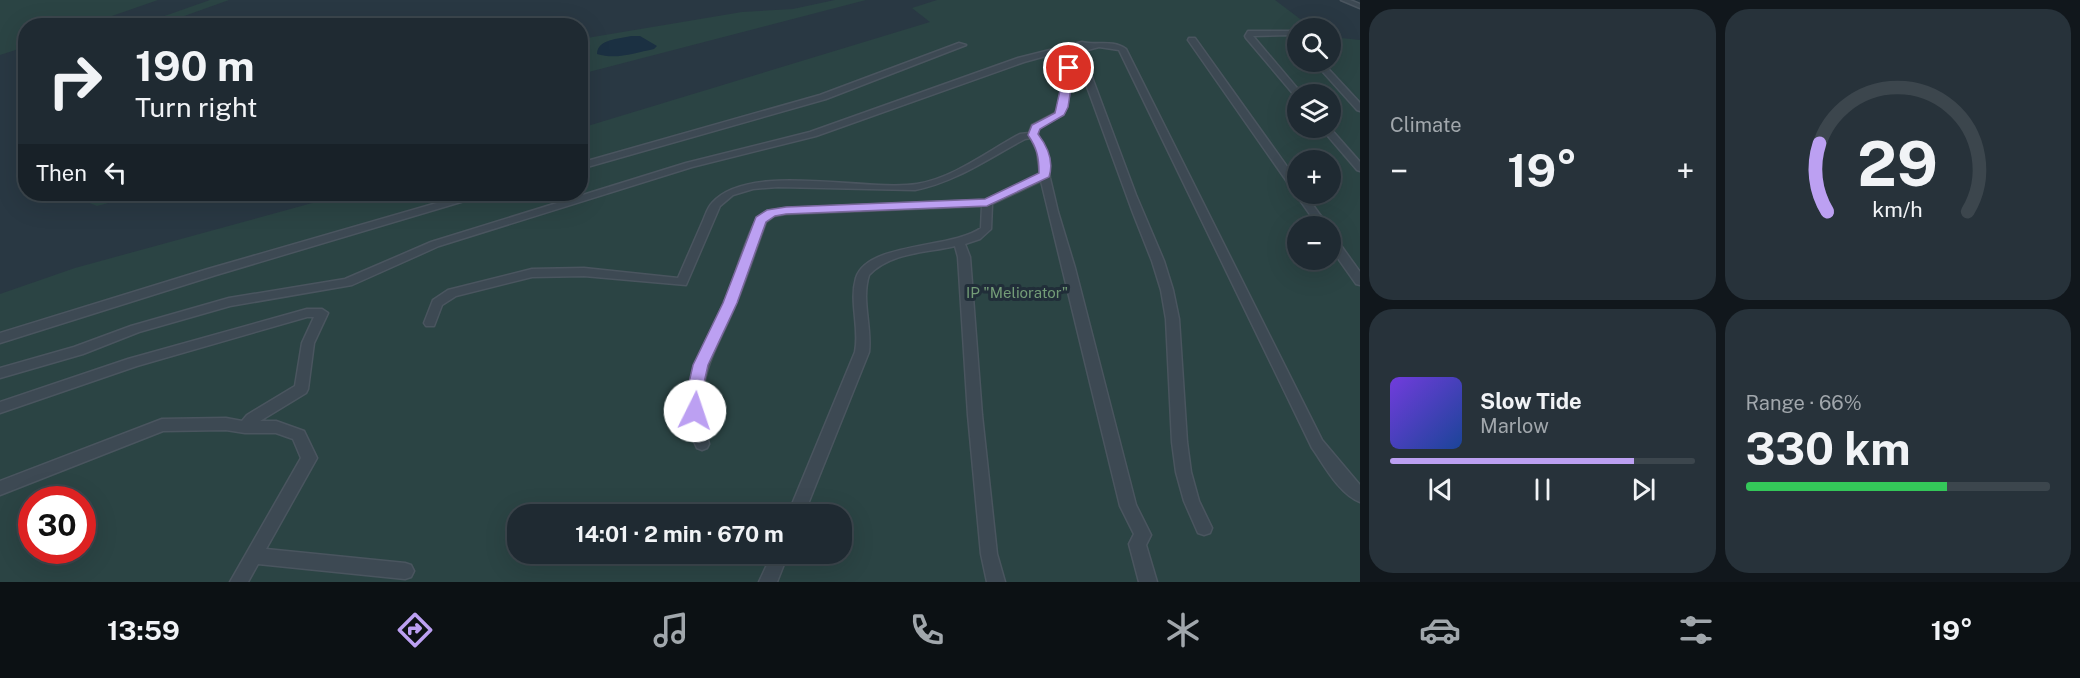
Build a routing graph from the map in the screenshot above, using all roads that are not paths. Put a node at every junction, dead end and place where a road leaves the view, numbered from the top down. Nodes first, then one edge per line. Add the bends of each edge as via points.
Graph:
1 (1344, 0) edge
2 (1360, 6) edge
3 (1287, 33) edge
4 (1192, 40) dead end
5 (962, 45) dead end
6 (1089, 46) junction
7 (1069, 68) junction
8 (1327, 72) edge
9 (1290, 84) edge
10 (1360, 108) edge
11 (1033, 135) junction
12 (1334, 138) edge
13 (588, 164) edge
14 (1360, 168) edge
15 (1045, 175) junction
16 (1287, 175) edge
17 (588, 196) edge
18 (453, 201) edge
19 (572, 201) edge
20 (987, 203) junction
21 (959, 242) junction
22 (1341, 254) edge
23 (1360, 281) edge
24 (430, 322) dead end
25 (0, 338) edge
26 (0, 373) edge
27 (0, 408) edge
28 (245, 427) junction
29 (702, 444) dead end
30 (0, 488) edge
31 (1360, 495) edge
32 (800, 504) edge
33 (1204, 528) dead end
34 (254, 556) junction
35 (776, 564) edge
36 (405, 571) dead end
37 (239, 582) edge
38 (768, 582) edge
39 (996, 582) edge
40 (1148, 582) edge

1 - 2 street
3 - 9 street via 1257,32 1249,36
4 - 16 street
5 - 13 street via 823,97
6 - 7 street via 1077,51
6 - 17 street via 1082,44 1021,60 813,134 678,168
6 - 31 street via 1103,43 1122,49 1317,444
7 - 11 street via 1059,115 1035,127
7 - 33 street via 1086,72 1167,288 1176,335 1185,478 1193,508
8 - 10 street
11 - 15 street via 1045,158
11 - 24 street via 1023,136 919,187 792,183 736,189 721,197 716,205 682,282 584,272 532,273 452,293 437,303
12 - 14 street
15 - 20 street
15 - 40 street via 1128,506 1143,535 1137,544
18 - 25 street
19 - 26 street via 435,244 348,282 229,302 135,328 78,351
20 - 21 street via 986,229 981,235
20 - 29 street via 786,211 771,213 761,220 730,303 701,365 693,396
21 - 32 street via 895,253 862,277 862,352
21 - 39 street via 964,257 989,554
22 - 23 street
27 - 28 street via 133,362 322,313 308,343 301,389
28 - 30 street via 162,425
28 - 34 street via 276,427 299,435 309,458
34 - 36 street
34 - 37 street
35 - 38 street

